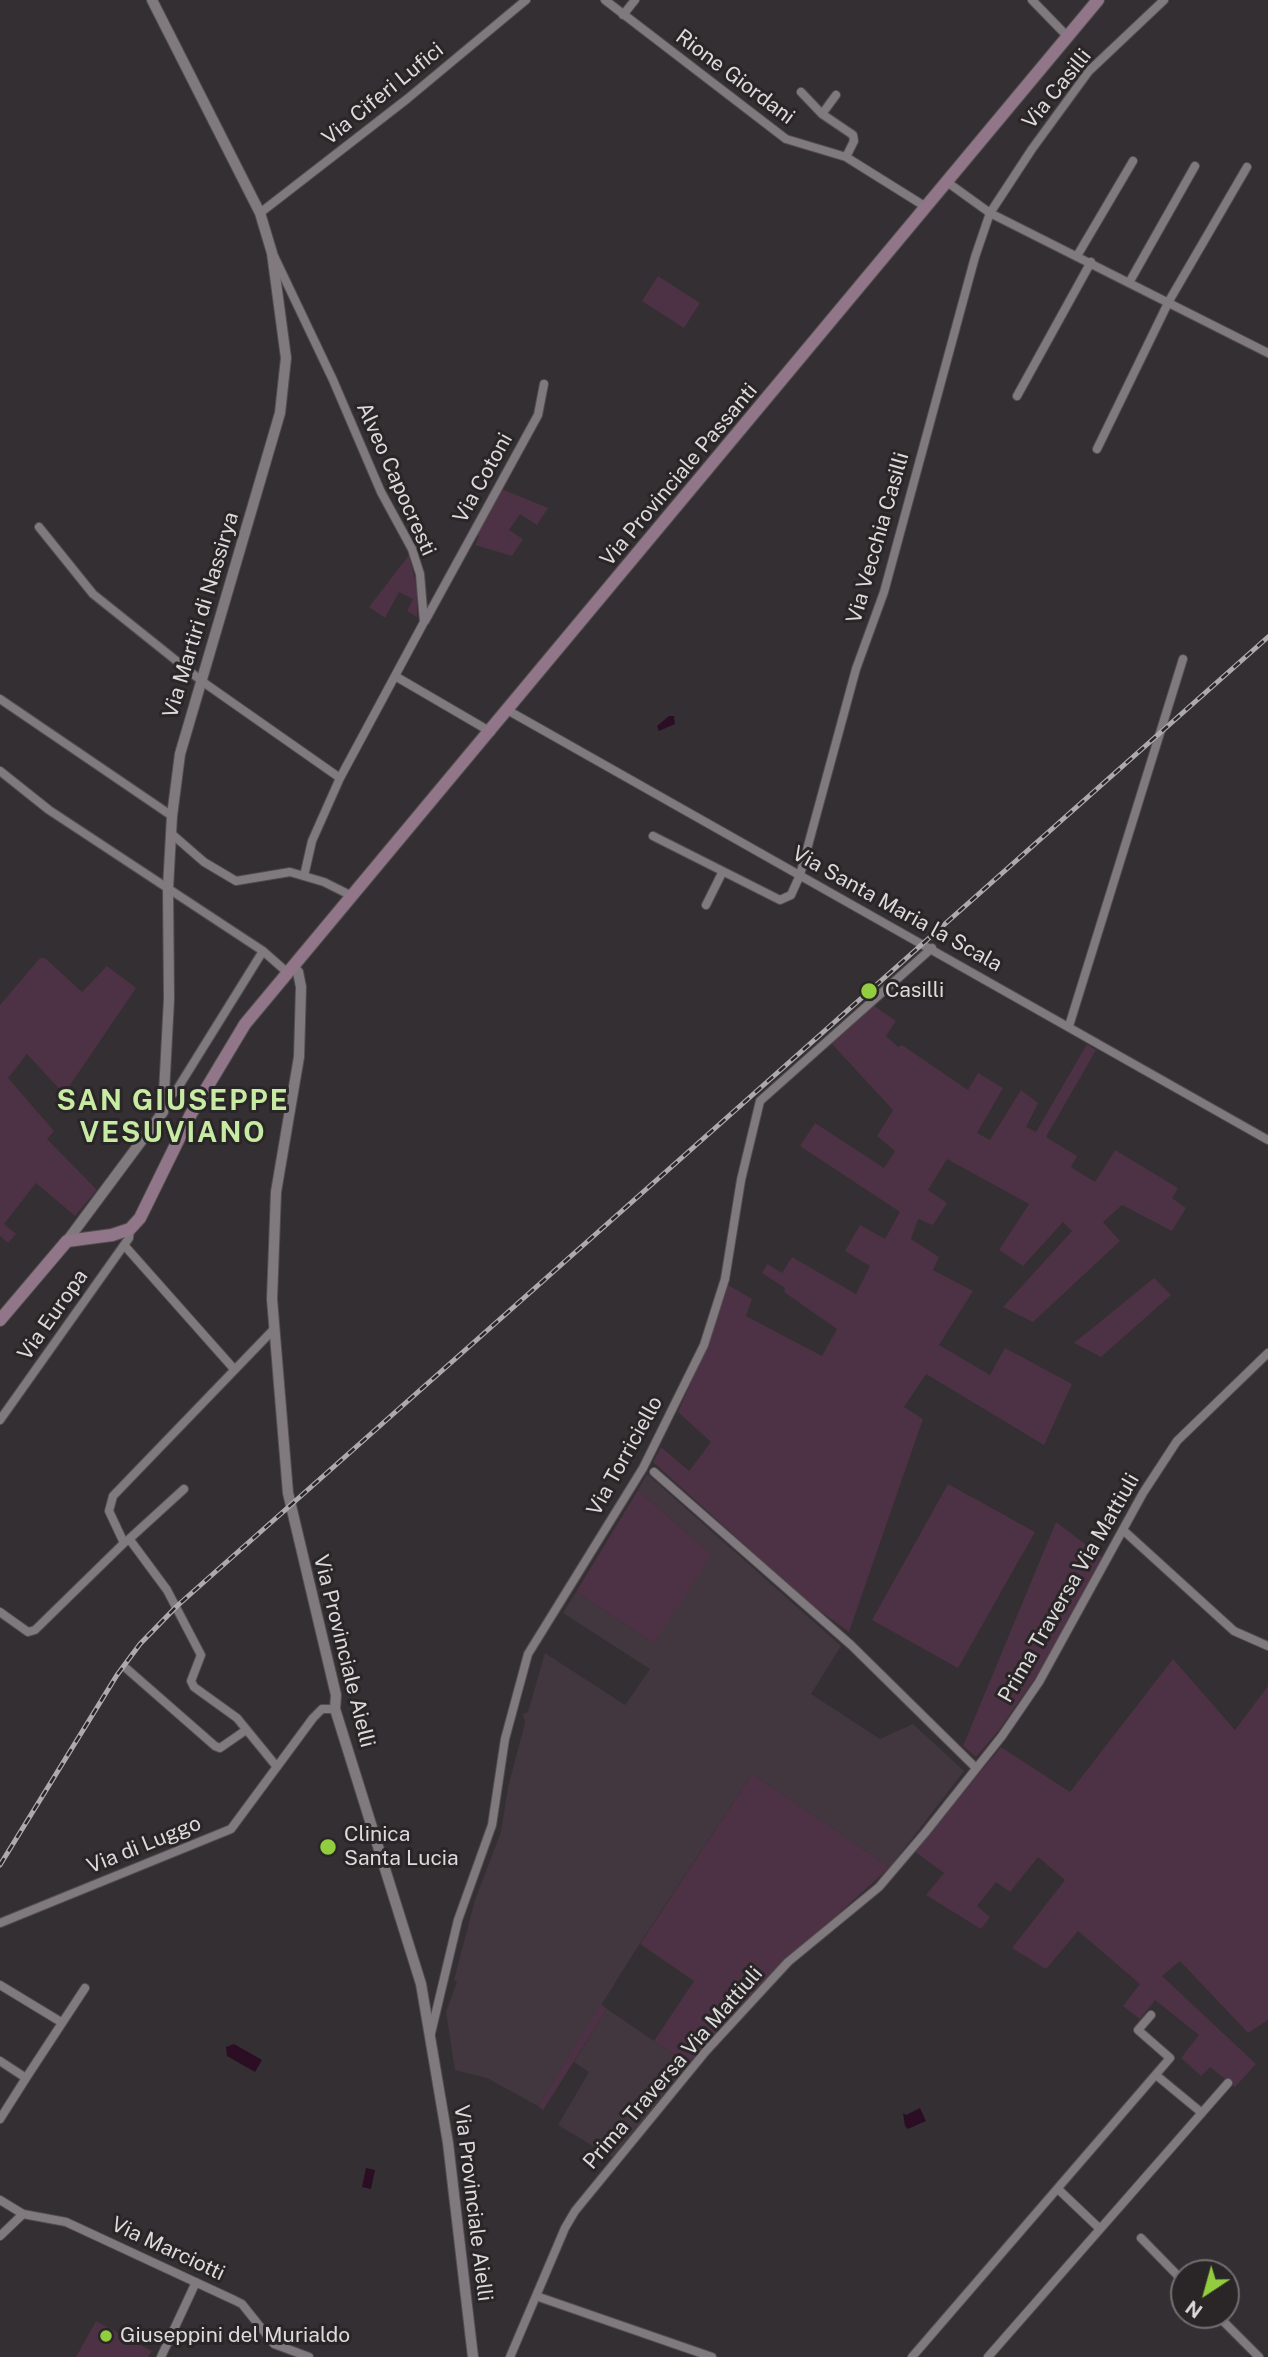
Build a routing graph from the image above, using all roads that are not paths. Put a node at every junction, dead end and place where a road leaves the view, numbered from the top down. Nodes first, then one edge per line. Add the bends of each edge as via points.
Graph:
1 (152, 0) edge
2 (526, 0) edge
3 (605, 0) edge
4 (635, 0) edge
5 (1032, 0) edge
6 (1098, 0) edge
7 (1164, 0) edge
8 (623, 15) junction
9 (1068, 37) junction
10 (801, 92) dead end
11 (836, 95) dead end
12 (822, 114) junction
13 (846, 157) junction
14 (1133, 161) dead end
15 (1195, 166) dead end
16 (1247, 167) dead end
17 (947, 182) junction
18 (926, 207) junction
19 (990, 212) junction
20 (260, 213) junction
21 (272, 253) junction
22 (1077, 256) junction
23 (1091, 262) junction
24 (1130, 281) junction
25 (1169, 301) junction
26 (1268, 353) edge
27 (544, 384) dead end
28 (1017, 396) dead end
29 (1097, 449) dead end
30 (39, 527) dead end
31 (424, 622) junction
32 (1183, 659) dead end
33 (395, 676) junction
34 (203, 682) junction
35 (0, 699) edge
36 (509, 711) junction
37 (491, 732) junction
38 (0, 771) edge
39 (340, 778) junction
40 (172, 816) junction
41 (173, 835) junction
42 (653, 836) dead end
43 (722, 873) junction
44 (800, 875) junction
45 (304, 876) junction
46 (169, 888) junction
47 (352, 896) junction
48 (706, 905) dead end
49 (932, 948) junction
50 (263, 951) junction
51 (290, 970) junction
52 (1069, 1026) junction
53 (166, 1100) junction
54 (1268, 1140) edge
55 (130, 1229) junction
56 (67, 1241) junction
57 (124, 1245) junction
58 (0, 1320) edge
59 (275, 1328) junction
60 (1268, 1353) edge
61 (234, 1369) junction
62 (0, 1420) edge
63 (654, 1472) dead end
64 (184, 1489) dead end
65 (1123, 1530) junction
66 (127, 1541) junction
67 (0, 1612) edge
68 (1268, 1646) edge
69 (127, 1669) dead end
70 (335, 1709) junction
71 (246, 1730) junction
72 (277, 1767) junction
73 (976, 1768) junction
74 (0, 1923) edge
75 (0, 1985) edge
76 (85, 1988) dead end
77 (1151, 2015) dead end
78 (61, 2022) junction
79 (430, 2036) junction
80 (0, 2061) edge
81 (1156, 2075) junction
82 (26, 2078) junction
83 (1228, 2082) dead end
84 (1202, 2113) junction
85 (0, 2119) edge
86 (1058, 2189) junction
87 (0, 2200) edge
88 (23, 2214) junction
89 (1099, 2228) junction
90 (0, 2236) edge
91 (1141, 2238) dead end
92 (1170, 2268) edge
93 (197, 2282) junction
94 (536, 2296) junction
95 (1231, 2329) edge
96 (160, 2357) edge
97 (309, 2357) edge
98 (473, 2357) edge
99 (510, 2357) edge
100 (712, 2357) edge
101 (912, 2357) edge
102 (988, 2357) edge
103 (1259, 2357) edge

1 - 20 street, Via Martiri di Nassirya
2 - 20 street, Via Ciferi Lufici
3 - 8 street, Rione Giordani
4 - 8 street
5 - 9 street
6 - 9 main road, Via Provinciale Passanti
7 - 19 street, Via Casilli via 1089,71
8 - 13 street, Rione Giordani via 786,139
9 - 17 main road, Via Provinciale Passanti
10 - 12 street
11 - 12 street
12 - 13 street via 853,135
13 - 18 street, Rione Giordani
14 - 22 street
15 - 24 street
16 - 25 street
17 - 18 main road, Via Provinciale Passanti
17 - 19 street
18 - 36 main road, Via Provinciale Passanti
19 - 22 street
19 - 44 street, Via Vecchia Casilli via 884,592 838,729
20 - 21 street, Via Martiri di Nassirya
21 - 31 street, Alveo Capocresti via 292,288 380,492 412,549 420,574
21 - 34 street, Via Martiri di Nassirya via 286,358 280,412
22 - 23 street
23 - 24 street
23 - 28 street
24 - 25 street
25 - 26 street
25 - 29 street
27 - 31 street, Via Cotoni via 538,415
30 - 34 street via 93,594
31 - 33 street
32 - 52 street
33 - 37 street
33 - 39 street
34 - 39 street
34 - 40 street, Via Martiri di Nassirya via 180,754
35 - 40 street
36 - 37 main road, Via Provinciale Passanti
36 - 44 street, Via Santa Maria la Scala
37 - 47 main road, Via Provinciale Passanti
38 - 46 street via 49,810
39 - 45 street via 313,841
40 - 41 street, Via Martiri di Nassirya
41 - 45 street via 204,862 236,881 280,872
41 - 46 street, Via Martiri di Nassirya
42 - 43 street
43 - 44 street via 780,900 791,895
43 - 48 street
44 - 49 street, Via Santa Maria la Scala
45 - 47 street
46 - 50 street
46 - 53 street, Via Martiri di Nassirya
47 - 51 main road, Via Provinciale Passanti
49 - 52 street, Via Santa Maria la Scala
49 - 79 street, Via Torriciello via 760,1101 725,1279 704,1345 643,1468 528,1654 505,1739 492,1825 458,1920
50 - 51 street
50 - 53 street
51 - 55 main road, Via Provinciale Passanti via 226,1052 155,1192
51 - 59 street, Via Provinciale Aielli via 298,972 301,987 299,1057 276,1192
52 - 54 street, Via Santa Maria la Scala
53 - 56 street, Via Martiri di Nassirya via 160,1117
55 - 56 main road via 94,1240
55 - 57 street, Via Europa
56 - 58 main road
57 - 61 street
57 - 62 street, Via Europa
59 - 61 street
59 - 70 street, Via Provinciale Aielli via 288,1493 336,1695
60 - 65 street, Prima Traversa Via Mattiuli via 1177,1441
61 - 66 street via 113,1496 109,1511
63 - 73 street, Via Torriciello via 851,1645
64 - 66 street
65 - 68 street via 1234,1630
65 - 73 street, Prima Traversa Via Mattiuli via 1039,1682
66 - 67 street via 35,1630 28,1632
66 - 71 street via 167,1590 201,1655 191,1681 194,1687 237,1717
69 - 71 street via 215,1746 220,1748
70 - 72 street, Via di Luggo via 322,1709 313,1718
70 - 79 street, Via Provinciale Aielli via 421,1984
71 - 72 street
72 - 74 street, Via di Luggo via 231,1829
73 - 94 street, Prima Traversa Via Mattiuli via 888,1877 788,1962 706,2051 575,2211
75 - 78 street
76 - 78 street
77 - 81 street via 1138,2030 1170,2058
78 - 82 street
79 - 98 street, Via Provinciale Aielli
80 - 82 street
81 - 84 street
81 - 86 street
82 - 85 street
83 - 84 street
84 - 89 street
86 - 89 street
86 - 101 street
87 - 88 street
88 - 90 street
88 - 93 street, Via Marciotti via 66,2222
89 - 102 street
91 - 92 street
93 - 96 street
93 - 97 street, Via Marciotti via 242,2304 274,2344
94 - 99 street, Prima Traversa Via Mattiuli
94 - 100 street
95 - 103 street

